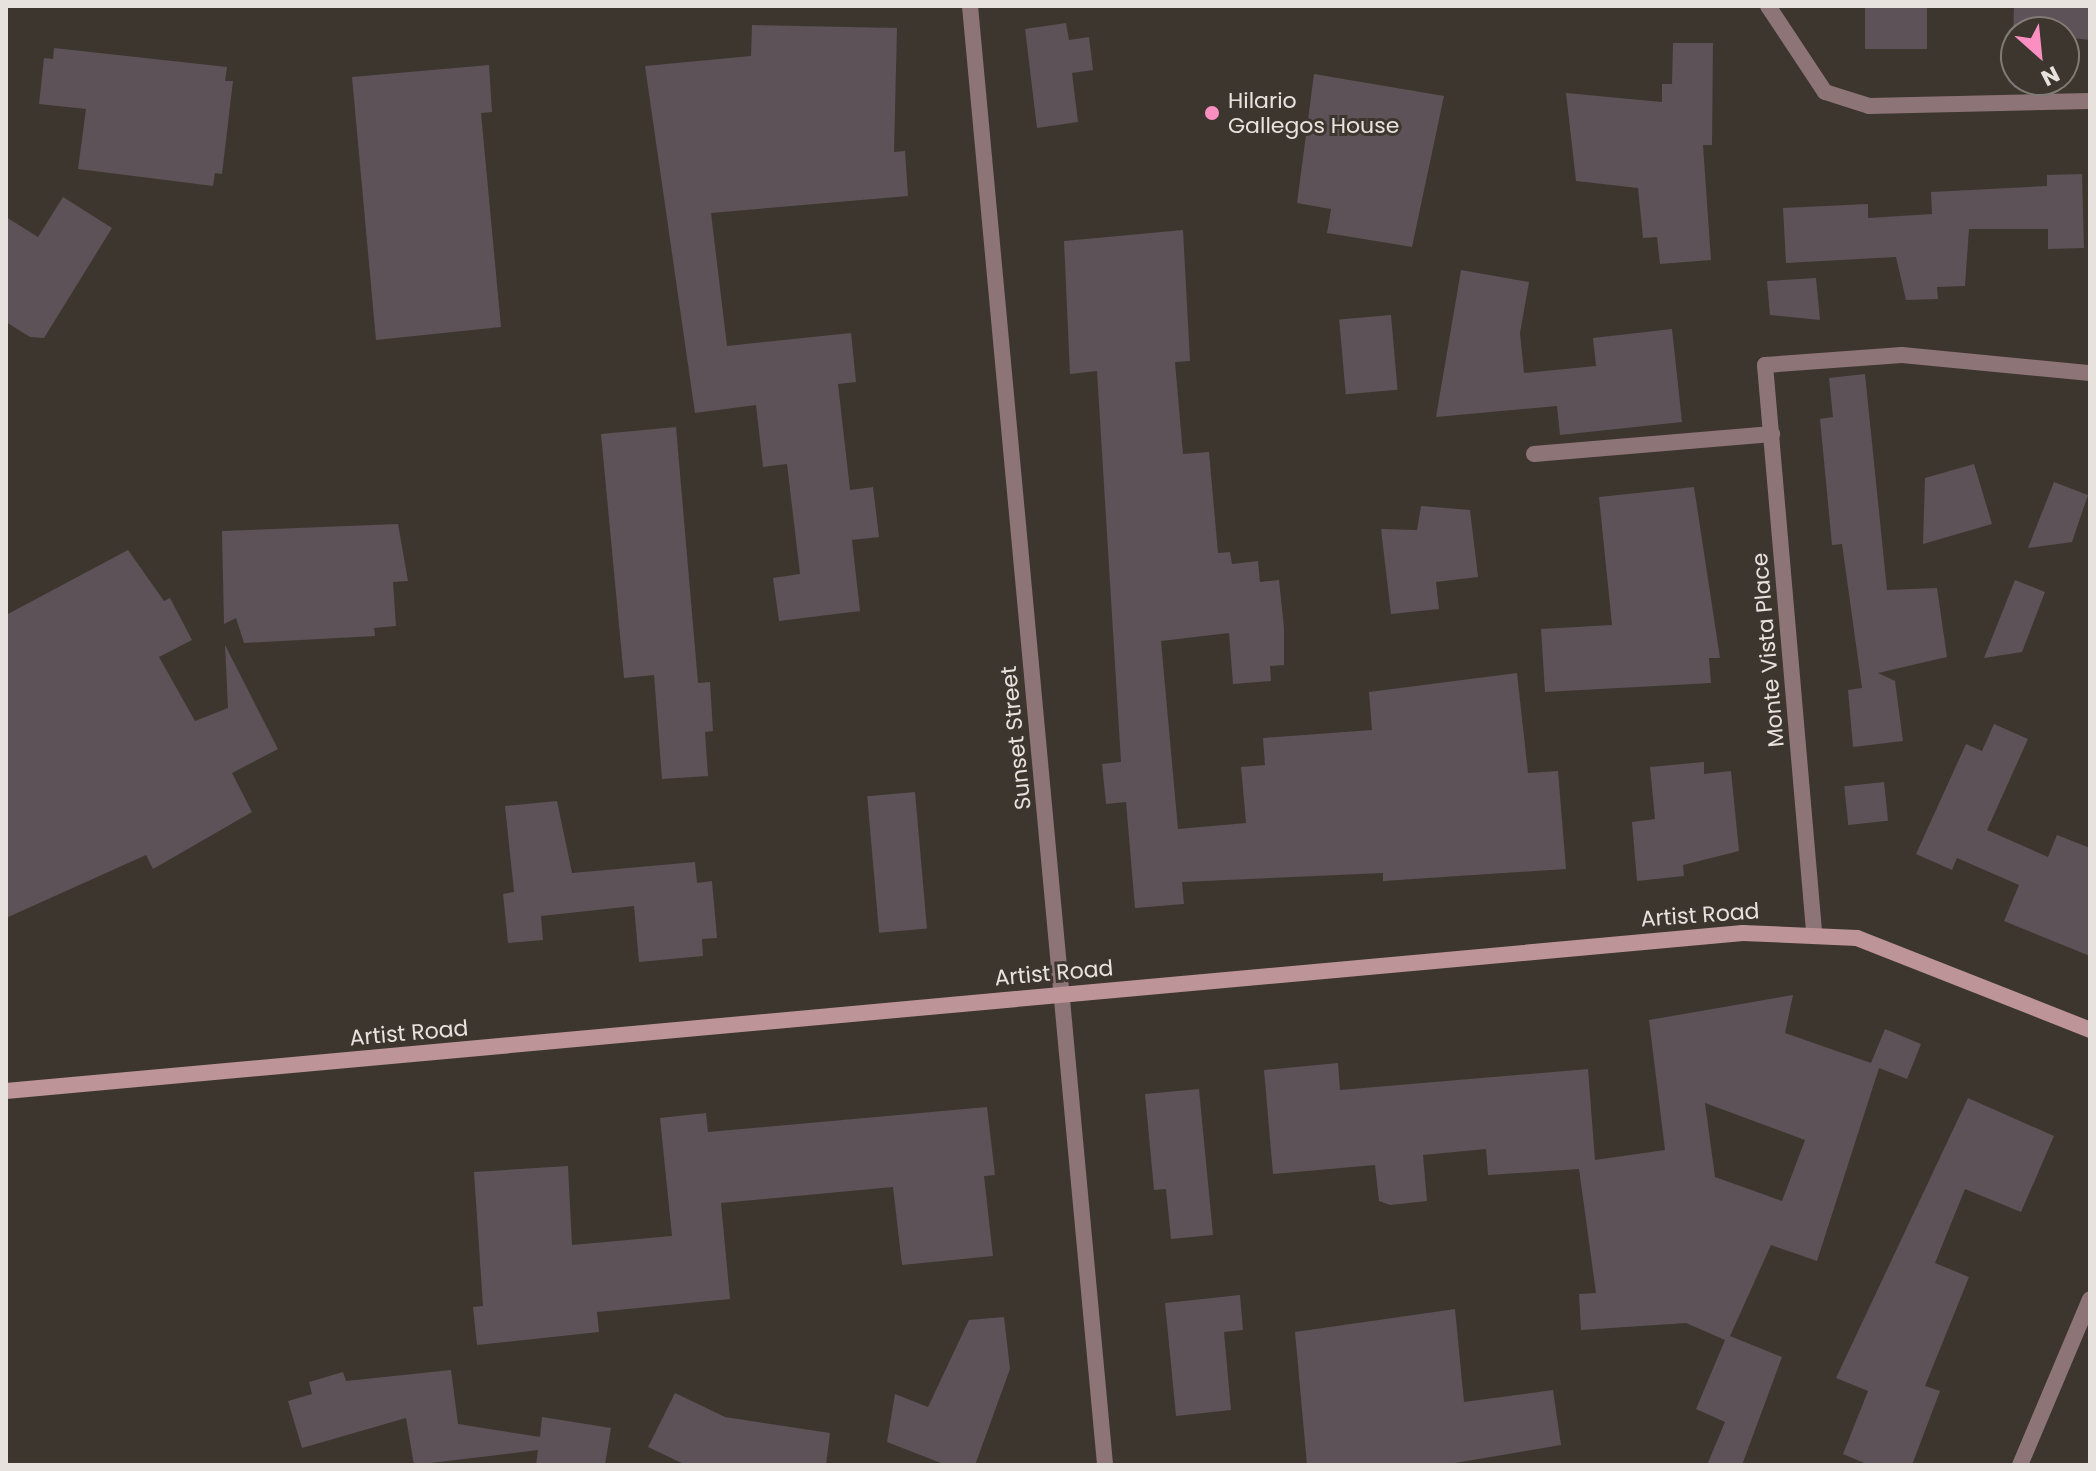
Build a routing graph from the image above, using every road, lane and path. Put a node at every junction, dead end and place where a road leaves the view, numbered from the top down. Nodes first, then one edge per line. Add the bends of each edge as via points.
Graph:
1 (970, 6) edge
2 (1768, 6) edge
3 (2090, 101) edge
4 (2090, 373) edge
5 (1772, 434) junction
6 (1534, 454) dead end
7 (1814, 931) junction
8 (1065, 994) junction
9 (2090, 1030) edge
10 (6, 1091) edge
11 (2090, 1299) edge
12 (1105, 1465) edge
13 (2020, 1465) edge

1 - 8 street, Sunset Street
2 - 3 street via 1825,92 1869,106
4 - 5 street, Monte Vista Place via 1902,355 1765,365
5 - 6 street
5 - 7 street, Monte Vista Place
7 - 8 main road, Artist Road
7 - 9 main road, Artist Road via 1894,950
8 - 10 main road, Artist Road
8 - 12 street, Sunset Street
11 - 13 street

